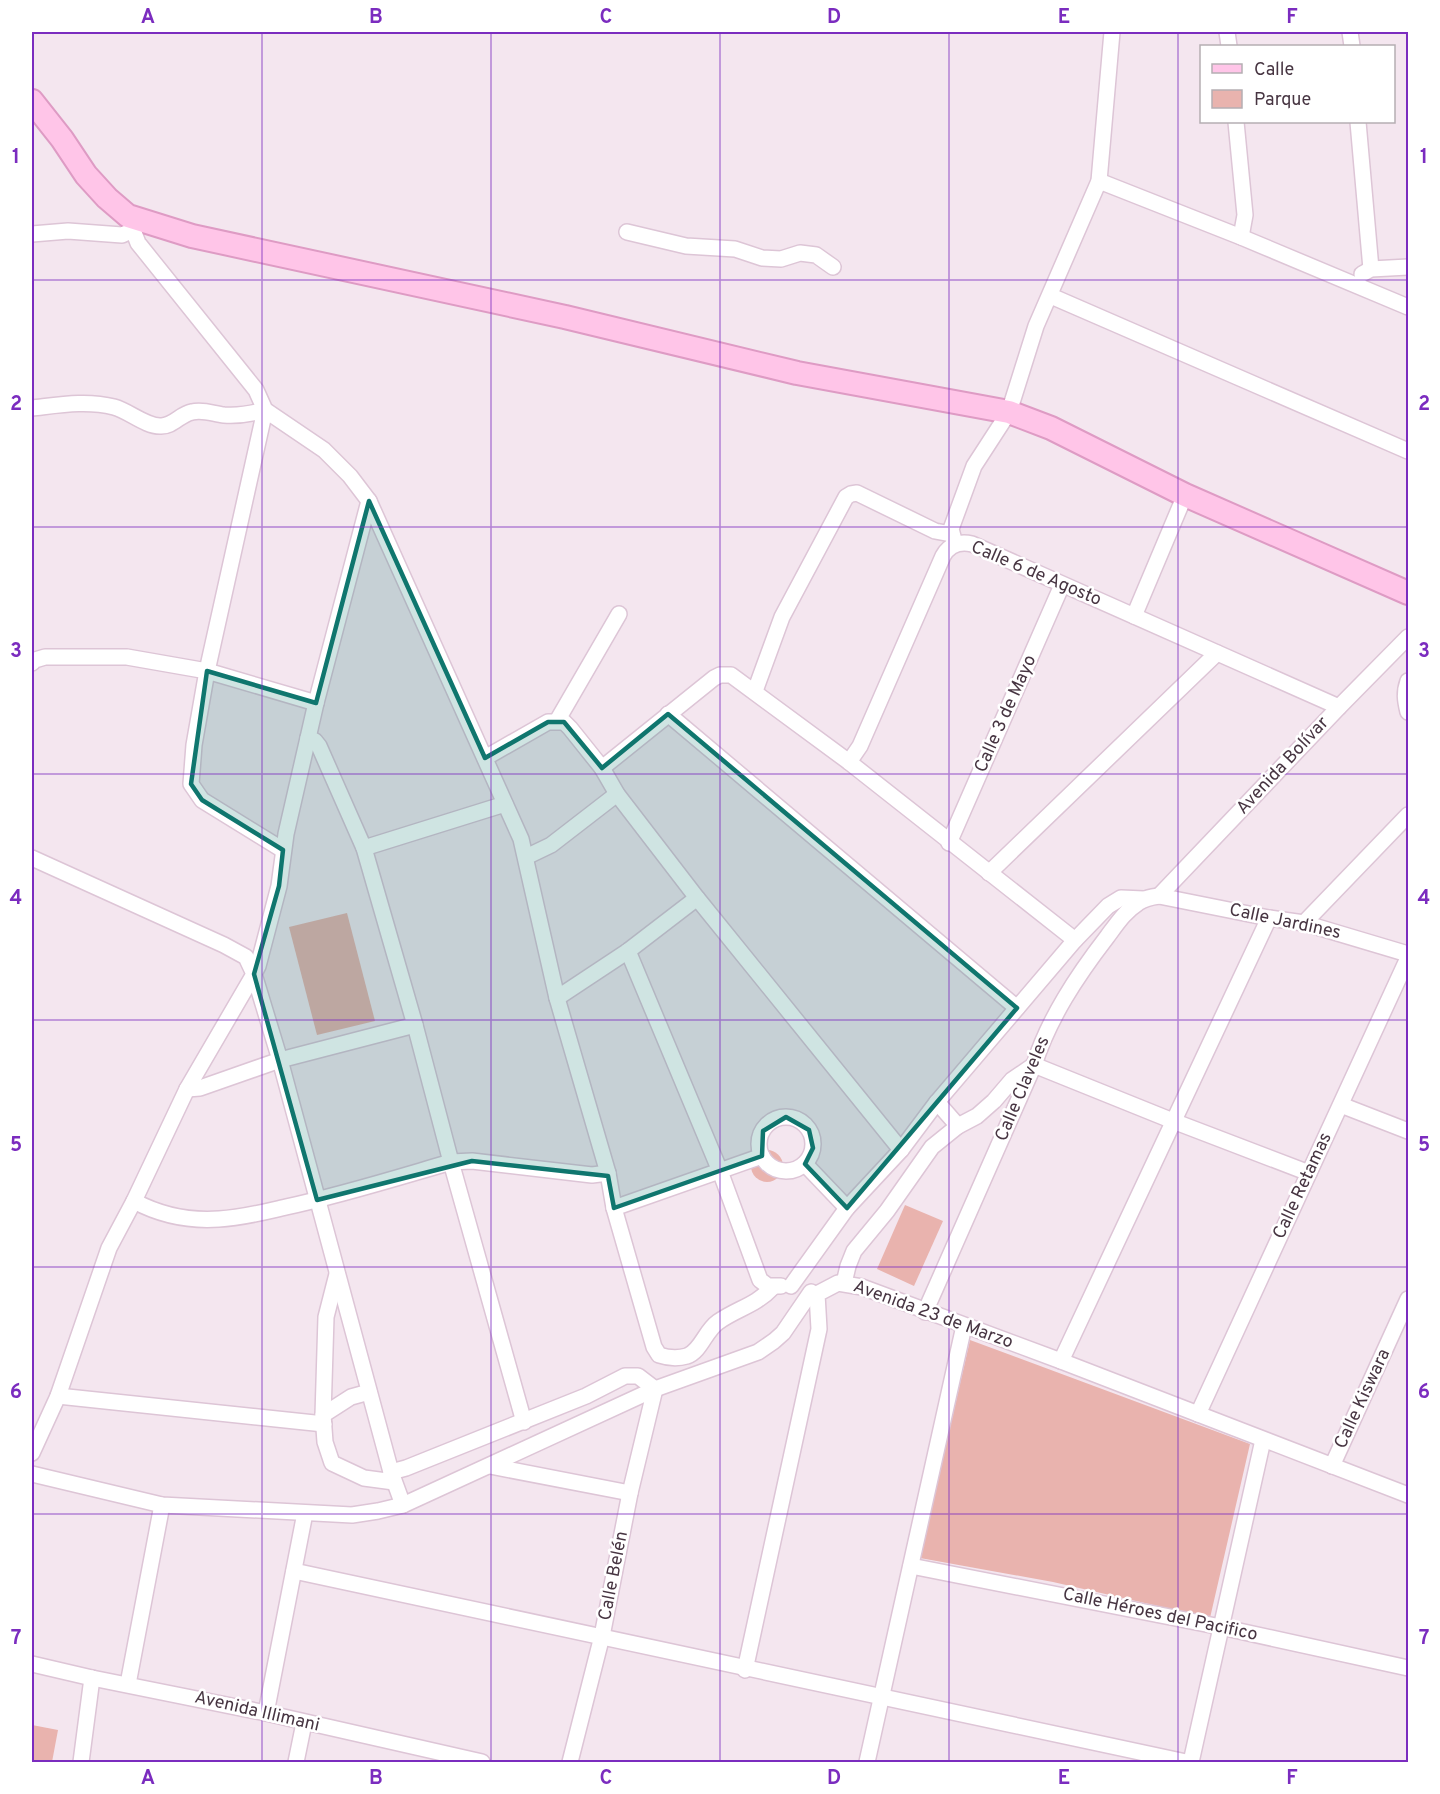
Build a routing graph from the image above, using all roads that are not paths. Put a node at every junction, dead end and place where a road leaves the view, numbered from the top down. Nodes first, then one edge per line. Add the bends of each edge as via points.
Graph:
1 (1112, 32) edge
2 (32, 101) edge
3 (1236, 123) edge
4 (1358, 123) edge
5 (1099, 181) junction
6 (130, 223) junction
7 (627, 232) dead end
8 (32, 234) edge
9 (1241, 237) junction
10 (833, 267) dead end
11 (1408, 267) edge
12 (1371, 269) junction
13 (1353, 284) junction
14 (1050, 296) junction
15 (1408, 307) edge
16 (32, 408) edge
17 (265, 410) junction
18 (1009, 412) junction
19 (1408, 451) edge
20 (1185, 495) junction
21 (369, 501) junction
22 (953, 539) junction
23 (1062, 585) junction
24 (1408, 593) edge
25 (620, 614) dead end
26 (1134, 616) junction
27 (1408, 637) edge
28 (1217, 653) junction
29 (32, 663) edge
30 (207, 671) junction
31 (1408, 681) edge
32 (755, 691) junction
33 (316, 703) junction
34 (1339, 707) junction
35 (1408, 711) edge
36 (669, 714) junction
37 (556, 721) junction
38 (308, 738) junction
39 (485, 758) junction
40 (849, 762) junction
41 (602, 768) junction
42 (617, 794) junction
43 (505, 804) junction
44 (1408, 816) edge
45 (950, 843) junction
46 (364, 848) junction
47 (283, 850) junction
48 (526, 857) junction
49 (32, 858) edge
50 (989, 873) junction
51 (1160, 896) junction
52 (697, 898) junction
53 (1144, 899) junction
54 (1269, 918) junction
55 (1304, 923) junction
56 (1075, 940) junction
57 (628, 951) junction
58 (1408, 956) edge
59 (254, 974) junction
60 (557, 998) junction
61 (1017, 1008) junction
62 (415, 1025) junction
63 (280, 1060) junction
64 (1034, 1065) junction
65 (187, 1089) junction
66 (938, 1102) junction
67 (1341, 1105) junction
68 (1173, 1121) junction
69 (958, 1126) junction
70 (1408, 1131) edge
71 (901, 1150) junction
72 (762, 1156) junction
73 (451, 1162) junction
74 (805, 1164) junction
75 (720, 1170) junction
76 (608, 1173) junction
77 (1309, 1173) junction
78 (317, 1200) junction
79 (134, 1201) junction
80 (614, 1208) junction
81 (847, 1208) junction
82 (337, 1274) junction
83 (844, 1283) junction
84 (791, 1286) junction
85 (774, 1287) junction
86 (814, 1293) junction
87 (1408, 1299) edge
88 (926, 1312) junction
89 (964, 1326) junction
90 (1061, 1361) junction
91 (655, 1389) junction
92 (369, 1392) junction
93 (58, 1396) junction
94 (1198, 1414) junction
95 (323, 1420) junction
96 (524, 1422) junction
97 (1263, 1440) junction
98 (32, 1453) edge
99 (490, 1466) junction
100 (1332, 1466) junction
101 (32, 1474) edge
102 (393, 1477) junction
103 (630, 1493) junction
104 (1408, 1495) edge
105 (162, 1505) junction
106 (403, 1505) junction
107 (305, 1513) junction
108 (911, 1566) junction
109 (294, 1571) junction
110 (1221, 1628) junction
111 (602, 1636) junction
112 (32, 1664) edge
113 (1408, 1668) edge
114 (745, 1670) junction
115 (92, 1678) junction
116 (128, 1684) junction
117 (882, 1699) junction
118 (266, 1713) junction
119 (304, 1723) junction
120 (81, 1762) edge
121 (296, 1762) edge
122 (482, 1762) edge
123 (570, 1762) edge
124 (867, 1762) edge
125 (1189, 1762) edge

1 - 5 street
2 - 6 street via 86,175
3 - 9 street via 1245,215
4 - 12 street
5 - 9 street
5 - 14 street
6 - 8 street via 122,235 68,231
6 - 17 street via 138,243 256,390
6 - 18 street via 565,316 797,373
7 - 10 street via 686,246 735,249 762,258 816,255
9 - 13 street
11 - 12 street
12 - 13 street
13 - 15 street
14 - 18 street via 1036,326
14 - 19 street
16 - 17 street via 79,403 104,405 160,426 171,425 191,412 240,415
17 - 21 street via 324,450
17 - 30 street
18 - 20 street via 1051,428
18 - 22 street via 974,466
20 - 24 street
20 - 26 street
21 - 33 street
21 - 39 street
22 - 23 street, Calle 6 de Agosto
22 - 32 street via 857,493 846,497 782,617
22 - 40 street, Calle 6 de Agosto via 860,746
23 - 26 street, Calle 6 de Agosto
23 - 45 street, Calle 3 de Mayo
25 - 37 street
26 - 28 street, Calle 6 de Agosto
27 - 34 street, Avenida Bolívar
28 - 34 street, Calle 6 de Agosto
28 - 50 street
29 - 30 street via 45,657 127,657
30 - 33 street
30 - 47 street via 190,773 193,790 202,800
31 - 35 street
32 - 36 street via 731,675 720,675
32 - 40 street
33 - 38 street
34 - 51 street, Avenida Bolívar
36 - 41 street
36 - 61 street
37 - 39 street
37 - 41 street via 570,728
38 - 46 street via 319,746
38 - 47 street
39 - 43 street
40 - 45 street
41 - 42 street
42 - 48 street via 551,845
42 - 52 street
43 - 46 street
43 - 48 street
44 - 55 street
45 - 50 street
46 - 62 street
47 - 59 street via 279,886
48 - 60 street
49 - 59 street via 224,945 246,957
50 - 56 street
51 - 53 street, Calle Claveles
51 - 54 street, Calle Jardines
52 - 57 street
52 - 71 street
53 - 56 street via 1121,898
53 - 64 street, Calle Claveles via 1123,916 1081,972 1042,1041
54 - 55 street, Calle Jardines
54 - 68 street
55 - 58 street, Calle Jardines
56 - 61 street
57 - 60 street
57 - 75 street
58 - 67 street, Calle Retamas
59 - 63 street
59 - 65 street
60 - 76 street
61 - 66 street
62 - 63 street
62 - 73 street
63 - 65 street
63 - 78 street
64 - 68 street
64 - 69 street via 1011,1080 977,1116
64 - 88 street, Calle Claveles
65 - 79 street
66 - 69 street
66 - 71 street
67 - 70 street
67 - 77 street, Calle Retamas
68 - 77 street
68 - 90 street
69 - 83 street via 932,1148 854,1251
71 - 81 street
72 - 74 street via 782,1171
72 - 74 street via 763,1131 786,1117 804,1123 810,1130 813,1148
72 - 75 street
73 - 76 street via 592,1175
73 - 78 street
73 - 96 street
74 - 81 street
75 - 80 street
75 - 85 street via 760,1280
76 - 80 street
77 - 94 street, Calle Retamas
78 - 79 street via 217,1219 165,1214
78 - 82 street
79 - 93 street via 109,1248
80 - 85 street via 659,1355 671,1359 688,1356 717,1323 762,1300
81 - 84 street
82 - 92 street
82 - 95 street via 326,1317
83 - 86 street, Avenida 23 de Marzo
83 - 88 street, Avenida 23 de Marzo
84 - 85 street
84 - 86 street
86 - 91 street via 783,1333 758,1352
86 - 114 street via 819,1329
87 - 100 street, Calle Kiswara
88 - 89 street, Avenida 23 de Marzo
89 - 90 street, Avenida 23 de Marzo
89 - 108 street
90 - 94 street, Avenida 23 de Marzo
91 - 96 street via 638,1376 625,1376
91 - 99 street
91 - 103 street, Calle Belén
92 - 95 street via 351,1397
92 - 102 street
93 - 95 street
93 - 98 street
94 - 97 street, Avenida 23 de Marzo
95 - 102 street via 332,1463 364,1478
96 - 102 street via 406,1468
97 - 100 street, Avenida 23 de Marzo
97 - 110 street
99 - 103 street
99 - 106 street
100 - 104 street, Avenida 23 de Marzo
101 - 105 street
102 - 106 street
103 - 111 street, Calle Belén
105 - 107 street
105 - 116 street
106 - 107 street via 352,1515
107 - 109 street
108 - 110 street, Calle Héroes del Pacifico
108 - 117 street
109 - 111 street
109 - 118 street
110 - 113 street, Calle Héroes del Pacifico
110 - 125 street
111 - 114 street
111 - 123 street, Calle Belén
112 - 115 street, Avenida Illimani
114 - 117 street
115 - 116 street, Avenida Illimani
115 - 120 street
116 - 118 street, Avenida Illimani
117 - 124 street
117 - 125 street
118 - 119 street, Avenida Illimani
119 - 121 street
119 - 122 street, Avenida Illimani

